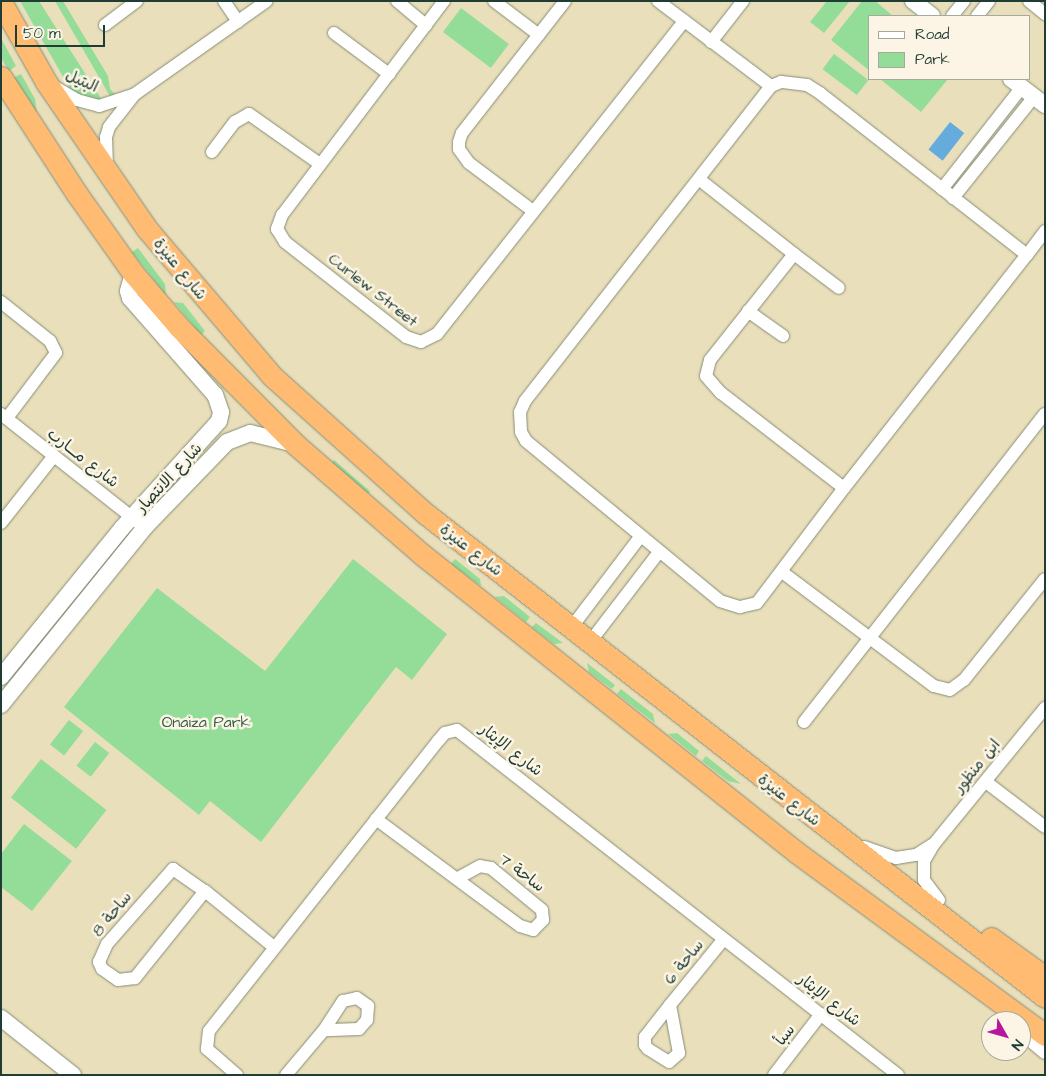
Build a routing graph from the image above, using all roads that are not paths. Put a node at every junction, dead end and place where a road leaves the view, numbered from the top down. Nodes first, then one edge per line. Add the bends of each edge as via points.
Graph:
1 (137, 1) edge
2 (224, 1) edge
3 (267, 1) edge
4 (397, 1) edge
5 (494, 1) edge
6 (565, 1) edge
7 (658, 1) edge
8 (743, 1) edge
9 (913, 1) edge
10 (964, 1) edge
11 (989, 1) edge
12 (1029, 1) edge
13 (1, 2) edge
14 (442, 2) edge
15 (253, 5) edge
16 (1045, 14) edge
17 (931, 15) edge
18 (953, 15) edge
19 (978, 15) edge
20 (684, 21) junction
21 (238, 22) junction
22 (105, 25) dead end
23 (426, 25) junction
24 (334, 33) dead end
25 (539, 35) junction
26 (711, 42) junction
27 (389, 74) junction
28 (1, 77) edge
29 (46, 82) junction
30 (771, 86) junction
31 (1028, 92) edge
32 (135, 94) junction
33 (212, 152) dead end
34 (320, 164) junction
35 (107, 172) junction
36 (700, 180) junction
37 (942, 188) junction
38 (953, 198) junction
39 (533, 211) junction
40 (1045, 231) edge
41 (794, 254) junction
42 (1027, 255) junction
43 (133, 273) junction
44 (839, 288) dead end
45 (1, 302) edge
46 (748, 311) junction
47 (783, 336) dead end
48 (1045, 414) edge
49 (4, 416) edge
50 (295, 444) junction
51 (54, 456) junction
52 (844, 488) junction
53 (1, 523) edge
54 (139, 523) junction
55 (640, 537) junction
56 (659, 552) junction
57 (782, 572) junction
58 (603, 587) junction
59 (1042, 587) edge
60 (621, 601) junction
61 (571, 628) junction
62 (869, 637) junction
63 (590, 642) junction
64 (1, 677) edge
65 (1, 705) edge
66 (1045, 708) edge
67 (804, 722) dead end
68 (986, 782) junction
69 (376, 819) junction
70 (822, 826) junction
71 (1045, 827) edge
72 (934, 844) junction
73 (864, 847) junction
74 (457, 879) junction
75 (205, 892) junction
76 (939, 900) junction
77 (723, 940) junction
78 (274, 947) junction
79 (1045, 977) edge
80 (990, 994) junction
81 (1045, 997) edge
82 (670, 1005) dead end
83 (1003, 1011) edge
84 (821, 1014) junction
85 (1, 1018) edge
86 (1, 1028) edge
87 (324, 1030) dead end
88 (1045, 1035) edge
89 (1031, 1041) edge
90 (1045, 1053) edge
91 (60, 1075) edge
92 (73, 1075) edge
93 (237, 1075) edge
94 (286, 1075) edge
95 (774, 1075) edge
96 (898, 1075) edge

1 - 22 street
2 - 21 street
3 - 15 street, البتيل
4 - 23 street
5 - 25 street
6 - 25 street
7 - 20 street
8 - 26 street
9 - 17 street
10 - 18 street
11 - 19 street
12 - 16 street
13 - 29 highway, شارع عنيزة
14 - 23 street, Curlew Street
15 - 21 street, البتيل
20 - 26 street
20 - 39 street, Curlew Street
21 - 32 street, البتيل
23 - 27 street, Curlew Street
24 - 27 street
25 - 39 street via 459,142 459,150 469,162
26 - 30 street
27 - 34 street, Curlew Street
28 - 43 highway, شارع عنيزة
29 - 32 street, البتيل via 77,100 99,106
29 - 35 highway, شارع عنيزة
30 - 36 street
30 - 37 street via 780,82 807,85
31 - 37 street
31 - 38 street
32 - 35 street, البتيل via 109,127
33 - 34 street via 235,122 249,114
34 - 39 street, Curlew Street via 278,222 279,236 414,341 428,340 437,334
35 - 61 highway, شارع عنيزة via 153,236 272,376 419,508
36 - 41 street
36 - 55 street via 525,401 520,412 520,427 526,441
37 - 38 street
38 - 42 street
40 - 42 street
41 - 44 street
41 - 46 street
42 - 52 street
43 - 50 highway, شارع عنيزة via 179,327
43 - 54 street, شارع الانتصار via 128,291 136,307 215,395 221,412 214,430
45 - 49 street via 50,341 56,353
46 - 47 street
46 - 52 street via 710,360 706,376 721,393
48 - 62 street
49 - 51 street, شارع مـــارب
50 - 54 street, شارع الانتصار via 250,433 233,438
50 - 80 highway, شارع عنيزة via 424,556 796,852
51 - 53 street
51 - 54 street, شارع مـــارب
52 - 57 street
54 - 64 street, شارع الانتصار
54 - 65 street, شارع الانتصار
55 - 56 street
55 - 58 street
56 - 57 street via 720,602 732,607 757,603
56 - 60 street
57 - 62 street
58 - 60 street
58 - 61 street
59 - 62 street via 964,680 950,690 934,686
60 - 63 street
61 - 63 highway, شارع عنيزة
62 - 67 street
63 - 70 highway, شارع عنيزة
66 - 68 street, ابن منظور
68 - 71 street
68 - 72 street, ابن منظور
69 - 74 street, ساحة 7
69 - 77 street, شارع الإيثار via 445,733 457,730
69 - 78 street, شارع الإيثار
70 - 73 highway
70 - 81 highway, شارع عنيزة
72 - 73 street, ابن منظور via 916,855 896,858
72 - 76 street, ابن منظور via 922,868 924,880
73 - 76 highway
74 - 74 street, ساحة 7 via 526,930 533,930 543,920 544,914 537,904 491,868 480,866
75 - 75 street, ساحة 8 via 176,870 169,871 107,944 99,962 102,969 118,980 135,978
75 - 78 street, ساحة 8
76 - 79 highway
77 - 82 street, ساحة 6
77 - 84 street, شارع الإيثار
78 - 93 street, شارع الإيثار via 206,1036 207,1048
80 - 83 street
80 - 88 highway, شارع عنيزة
84 - 95 street, سبأ
84 - 96 street, شارع الإيثار
85 - 92 street
86 - 91 street
87 - 94 street
89 - 90 street

